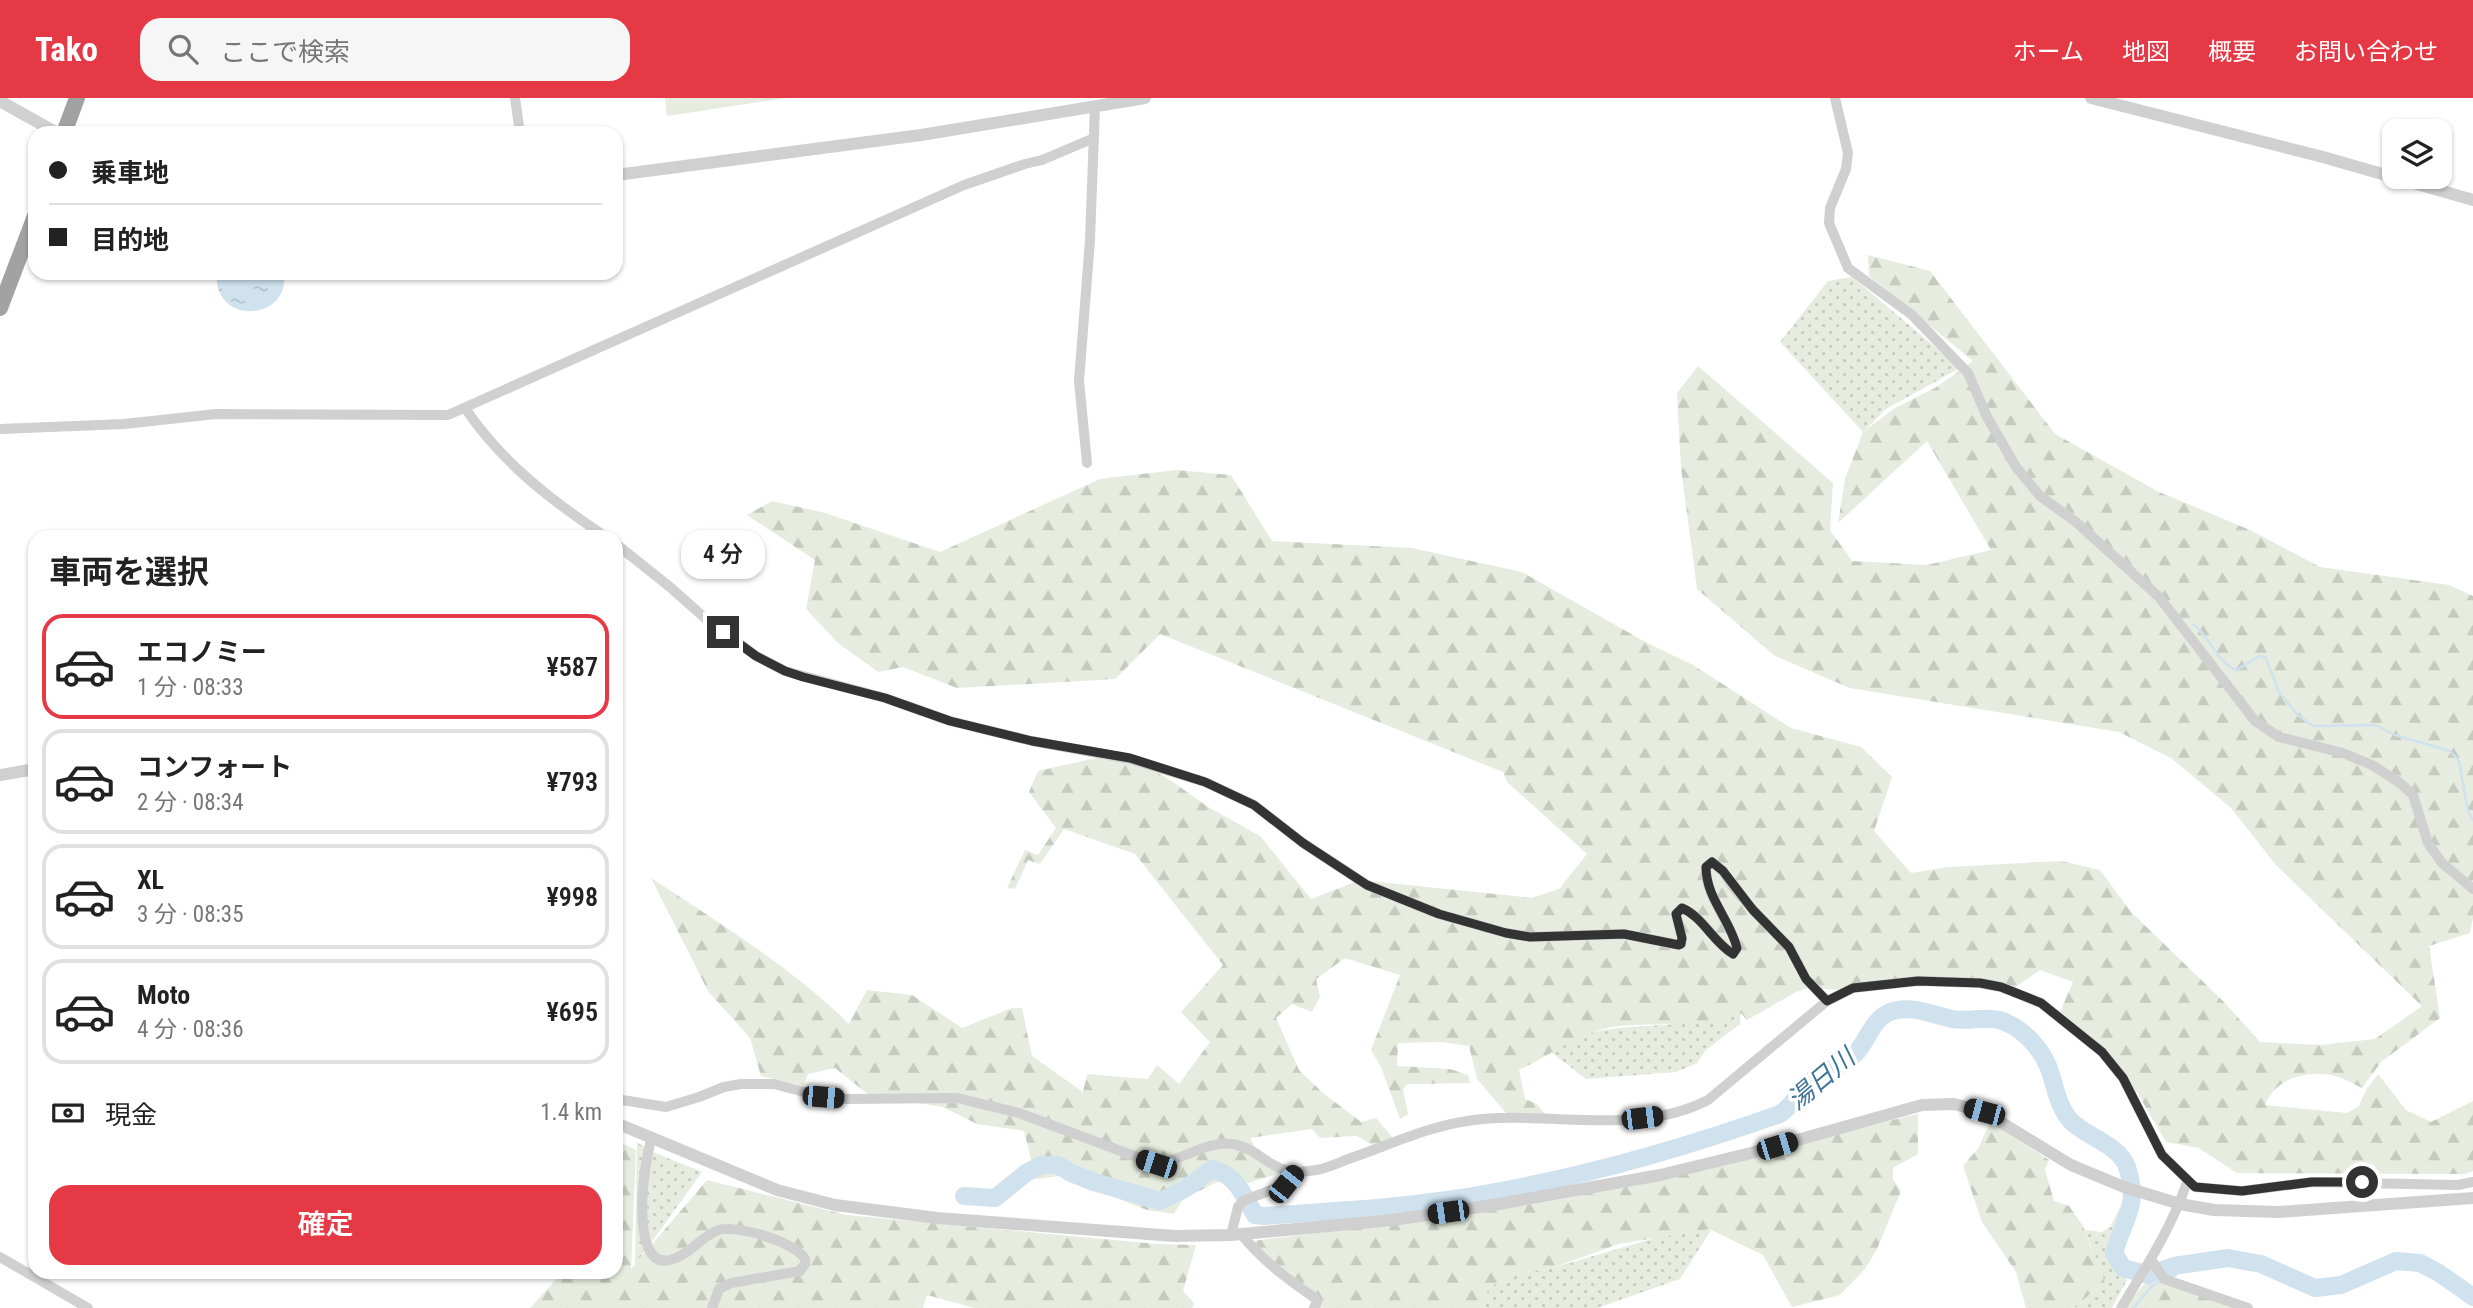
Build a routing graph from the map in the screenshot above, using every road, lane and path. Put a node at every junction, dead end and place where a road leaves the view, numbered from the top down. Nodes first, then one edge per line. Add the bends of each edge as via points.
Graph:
1 (76, 98) edge
2 (515, 98) edge
3 (1146, 98) edge
4 (1835, 98) edge
5 (2091, 98) edge
6 (0, 101) edge
7 (1095, 106) junction
8 (45, 126) edge
9 (66, 126) edge
10 (519, 126) edge
11 (1094, 138) junction
12 (623, 174) edge
13 (2473, 200) edge
14 (28, 234) edge
15 (0, 308) edge
16 (465, 408) junction
17 (0, 429) edge
18 (1087, 463) dead end
19 (596, 530) edge
20 (623, 550) edge
21 (28, 770) edge
22 (0, 775) edge
23 (2473, 889) edge
24 (1827, 1001) junction
25 (623, 1100) edge
26 (623, 1126) edge
27 (652, 1138) junction
28 (1295, 1173) junction
29 (2187, 1182) junction
30 (2473, 1182) edge
31 (2473, 1198) edge
32 (2180, 1204) junction
33 (1236, 1234) junction
34 (0, 1257) edge
35 (2151, 1259) junction
36 (28, 1273) edge
37 (38, 1279) edge
38 (88, 1308) edge
39 (712, 1308) edge
40 (1314, 1308) edge
41 (2121, 1308) edge
42 (2248, 1308) edge

1 - 9 highway
2 - 10 street
3 - 7 street
4 - 23 street via 1847,153 1829,223 1848,268 1912,315 1968,373 2016,467 2040,496 2159,597 2255,721 2279,737 2343,752 2400,783 2413,795 2428,843 2442,863
5 - 13 street
6 - 8 street
7 - 11 street
7 - 12 street via 921,135
11 - 16 street via 964,185
11 - 18 street via 1079,381
14 - 15 highway
16 - 17 street via 448,415 216,414 124,424
16 - 19 street via 495,449 534,485
20 - 24 street via 716,627 785,671 950,721 1130,758 1205,782 1254,805 1367,885 1439,914 1530,937 1624,934 1679,945 1682,938 1676,914 1682,908 1733,954 1735,938 1706,879 1706,867 1712,862 1789,947 1806,979
21 - 22 street
24 - 28 street via 1708,1100 1690,1109 1628,1119 1467,1121 1318,1170
24 - 29 street via 1853,988 1918,981 1980,983 2041,1003 2102,1052 2123,1078 2162,1155
25 - 28 street via 666,1107 741,1084 774,1084 847,1099 957,1098 1019,1113 1156,1164 1231,1144
26 - 27 street
27 - 33 street via 777,1190 835,1205 1129,1234
27 - 39 street via 644,1178 644,1236 649,1254 657,1260 670,1260 717,1230 733,1229 792,1246 805,1259 800,1271 719,1289
28 - 33 street via 1286,1184 1242,1201
29 - 30 street via 2195,1187 2242,1191 2312,1182
29 - 32 street
31 - 32 street via 2279,1212
32 - 33 street via 2071,1165 1984,1112 1954,1104 1922,1105 1660,1175 1407,1218
32 - 35 street
33 - 40 street via 1315,1298
34 - 36 street
35 - 41 street
35 - 42 street via 2164,1279
37 - 38 street

